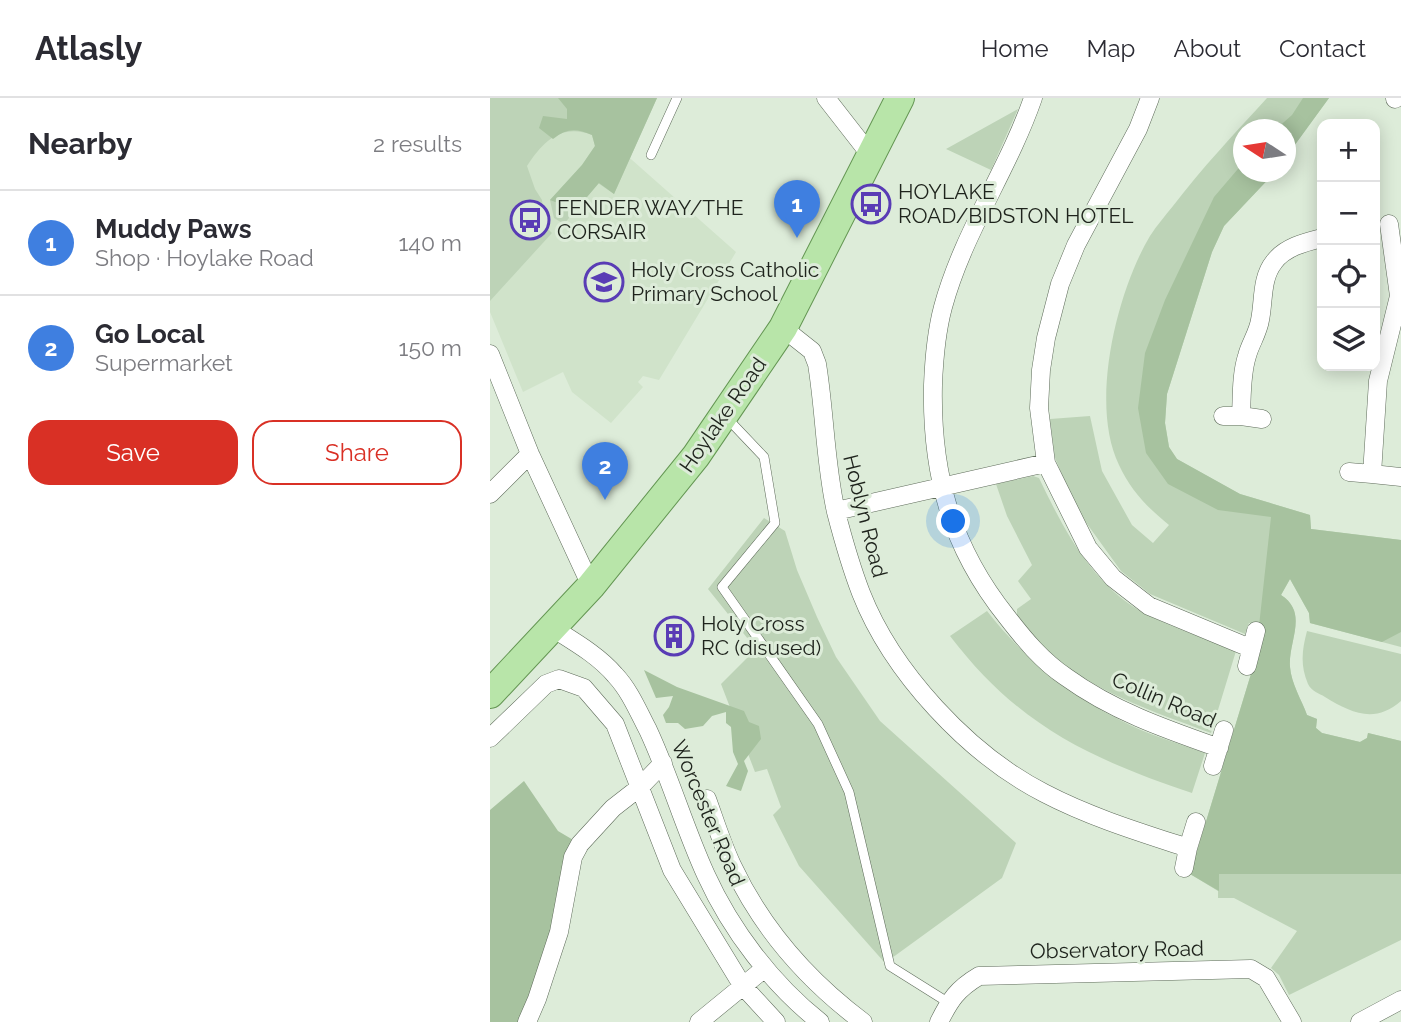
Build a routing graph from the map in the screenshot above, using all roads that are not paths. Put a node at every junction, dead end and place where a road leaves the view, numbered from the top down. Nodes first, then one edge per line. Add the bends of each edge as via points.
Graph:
1 (677, 98) edge
2 (826, 98) edge
3 (900, 98) edge
4 (1033, 98) edge
5 (1150, 98) edge
6 (651, 155) dead end
7 (872, 157) junction
8 (1388, 224) edge
9 (1317, 239) edge
10 (783, 328) junction
11 (490, 354) edge
12 (1382, 359) junction
13 (1401, 361) edge
14 (724, 415) junction
15 (1262, 419) dead end
16 (530, 454) junction
17 (1046, 463) junction
18 (1349, 472) dead end
19 (1372, 474) junction
20 (1401, 477) edge
21 (941, 487) junction
22 (490, 494) edge
23 (836, 511) junction
24 (591, 586) junction
25 (551, 627) junction
26 (1256, 631) dead end
27 (490, 694) edge
28 (490, 738) edge
29 (663, 763) junction
30 (1213, 766) dead end
31 (640, 787) junction
32 (707, 799) dead end
33 (1196, 822) dead end
34 (1188, 848) junction
35 (1184, 867) dead end
36 (765, 968) junction
37 (743, 985) junction
38 (1401, 1000) edge
39 (948, 1003) junction
40 (527, 1022) edge
41 (699, 1022) edge
42 (776, 1022) edge
43 (820, 1022) edge
44 (863, 1022) edge
45 (939, 1022) edge
46 (1292, 1022) edge
47 (1360, 1022) edge

1 - 6 lane
2 - 7 street
3 - 7 main road, Hoylake Road
4 - 21 street, Collin Road via 960,258 943,308 934,351 932,417
5 - 17 street via 1139,129 1060,284 1041,370 1039,408
7 - 10 main road, Hoylake Road
8 - 12 street via 1399,296
9 - 15 street via 1287,250 1273,262 1263,290 1259,326 1232,416
10 - 14 main road, Hoylake Road
10 - 23 street, Hoblyn Road via 812,351 817,364
11 - 16 street
12 - 13 street
12 - 19 street
14 - 24 main road, Hoylake Road
14 - 39 lane via 764,457 775,523 722,587 818,724 849,792 890,966
16 - 22 street
16 - 24 street
17 - 21 street
17 - 26 street via 1088,548 1113,578 1149,606 1248,657
18 - 19 street
19 - 20 street
21 - 23 street
21 - 30 street, Collin Road via 974,570 1029,646 1064,676 1120,711 1222,739
23 - 34 street, Hoblyn Road via 862,595 883,636 933,705 961,733 1044,793 1102,820
24 - 25 main road, Hoylake Road
25 - 27 main road, Hoylake Road
25 - 29 street, Worcester Road via 615,674 632,697
28 - 31 street via 546,684 559,679 583,688 615,724
29 - 31 street
29 - 36 street, Worcester Road via 706,876
31 - 37 street via 672,870
31 - 40 street via 579,844 559,932
32 - 44 street, Worcester Road via 732,864 765,924 836,1002
33 - 34 street
34 - 35 street
36 - 37 street
36 - 43 street, Worcester Road
37 - 41 street
37 - 42 street
38 - 47 street
39 - 45 street, Observatory Road
39 - 46 street, Observatory Road via 961,986 979,976 1251,970 1266,978

